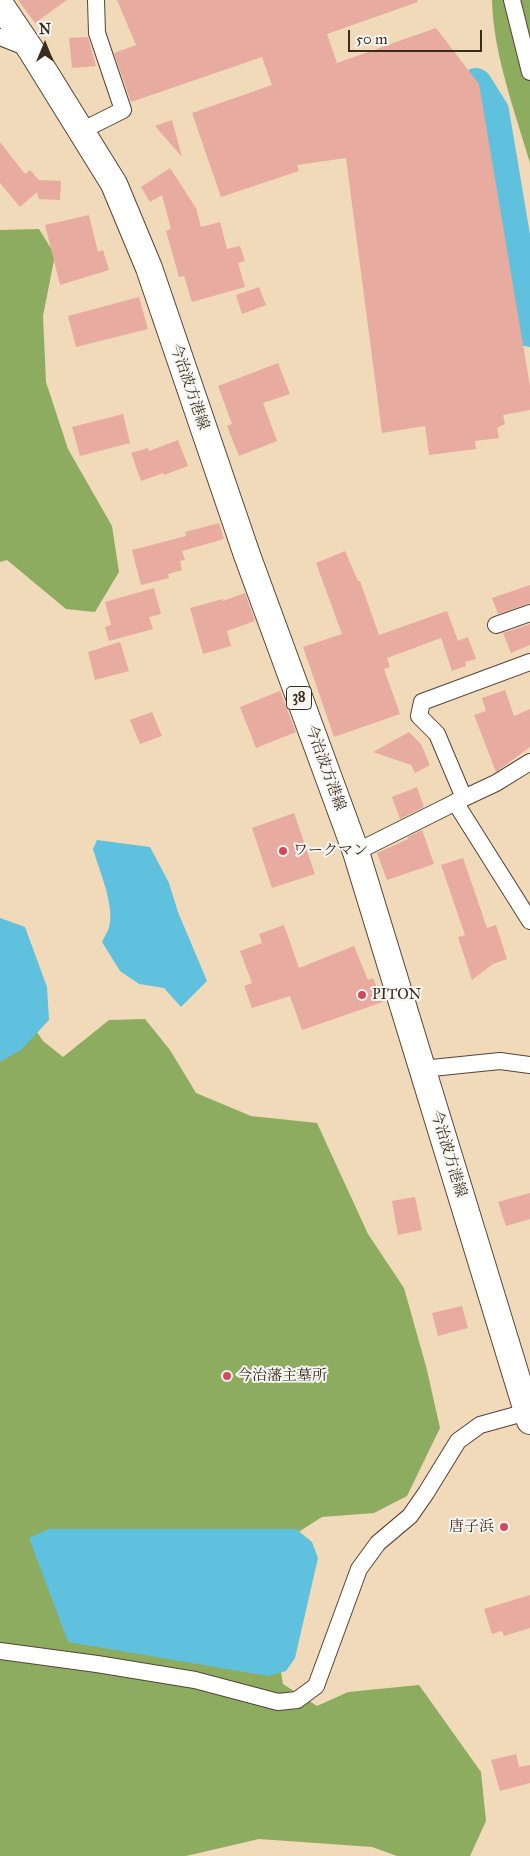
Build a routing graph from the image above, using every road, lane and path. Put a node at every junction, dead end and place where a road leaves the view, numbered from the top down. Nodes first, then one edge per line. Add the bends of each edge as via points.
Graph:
1 (96, 0) edge
2 (512, 0) edge
3 (0, 4) edge
4 (0, 37) edge
5 (31, 50) junction
6 (530, 72) edge
7 (81, 131) junction
8 (530, 612) edge
9 (496, 624) dead end
10 (530, 662) edge
11 (530, 762) edge
12 (459, 800) junction
13 (356, 852) junction
14 (530, 921) edge
15 (530, 1065) edge
16 (422, 1069) junction
17 (529, 1417) edge
18 (0, 1651) edge

1 - 7 street via 97,33 123,110
2 - 6 street
3 - 5 main road, 今治波方港線 / 38
4 - 5 street
5 - 7 main road, 今治波方港線 / 38
7 - 13 main road, 今治波方港線 / 38 via 114,184 149,268 247,555
8 - 9 street
10 - 12 street via 422,702 419,716 437,734
11 - 12 street
12 - 13 street
12 - 14 street
13 - 16 main road, 今治波方港線 / 38
15 - 16 street via 500,1061
16 - 17 main road, 今治波方港線 / 38
17 - 18 street via 480,1425 458,1441 410,1516 378,1543 359,1568 316,1686 297,1700 278,1702 195,1680

